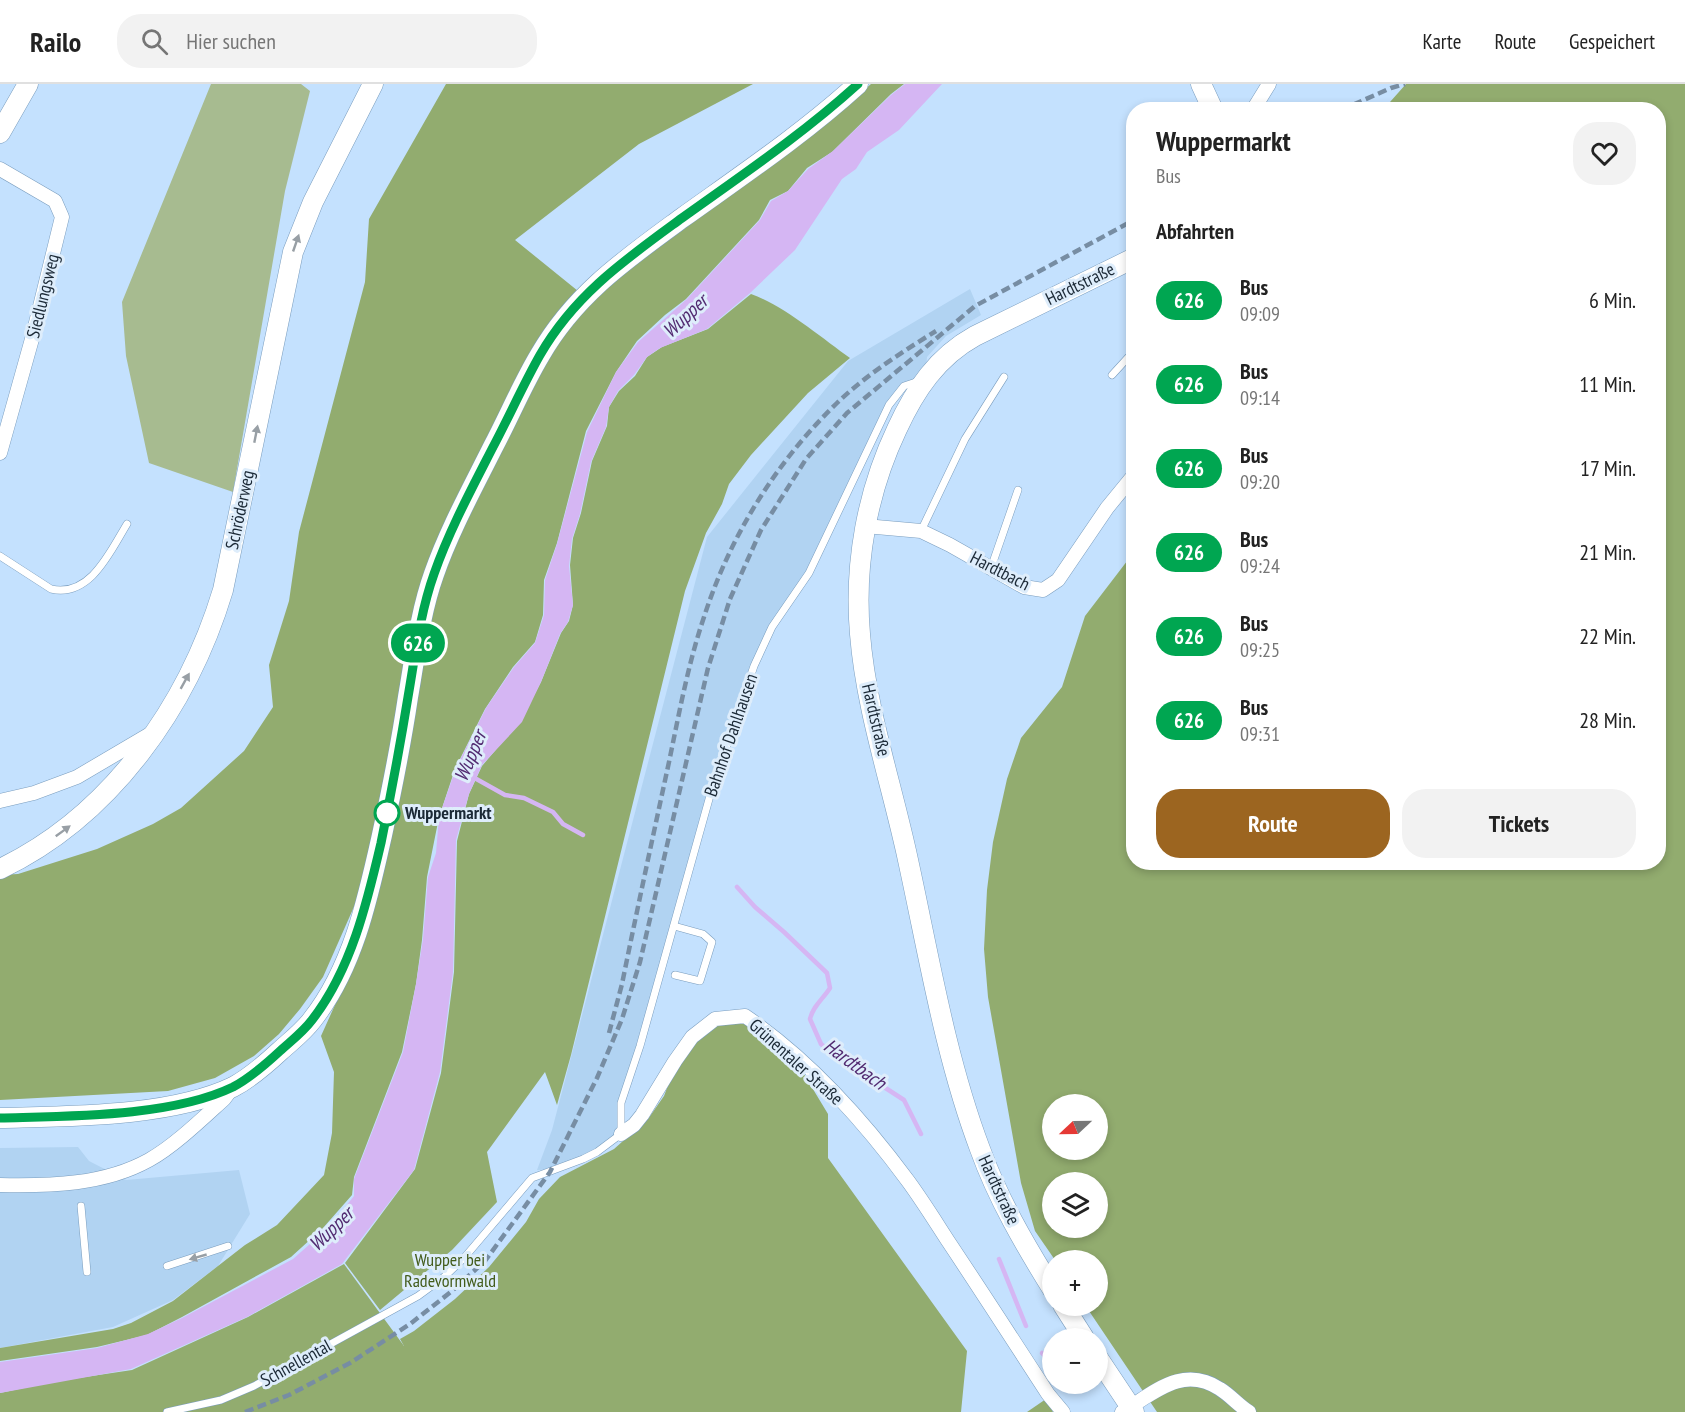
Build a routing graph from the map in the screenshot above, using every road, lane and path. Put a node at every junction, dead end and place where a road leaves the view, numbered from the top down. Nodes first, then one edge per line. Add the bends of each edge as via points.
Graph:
1 (28, 84) edge
2 (373, 84) edge
3 (858, 84) edge
4 (1202, 84) edge
5 (1269, 84) edge
6 (1210, 102) edge
7 (1257, 102) edge
8 (0, 133) edge
9 (0, 169) edge
10 (1126, 263) edge
11 (1126, 360) edge
12 (1112, 375) dead end
13 (1004, 377) dead end
14 (926, 378) junction
15 (0, 453) edge
16 (1126, 485) edge
17 (1018, 490) dead end
18 (128, 524) dead end
19 (865, 526) junction
20 (921, 531) junction
21 (0, 556) edge
22 (991, 568) junction
23 (155, 731) junction
24 (0, 801) edge
25 (0, 869) edge
26 (674, 926) junction
27 (675, 975) dead end
28 (233, 1086) junction
29 (0, 1118) edge
30 (621, 1134) junction
31 (0, 1185) edge
32 (81, 1206) dead end
33 (228, 1246) dead end
34 (167, 1266) dead end
35 (1042, 1271) edge
36 (87, 1272) dead end
37 (418, 1296) joint
38 (1108, 1375) edge
39 (1129, 1410) edge
40 (167, 1412) edge
41 (1063, 1412) edge
42 (1249, 1412) edge

1 - 8 main road
23 -> 2 main road, Schröderweg via 200,653 223,590 293,252 313,202
3 - 28 main road via 808,127 621,263 584,295 550,338 481,470 433,576 376,865 348,955 308,1024 264,1065
4 - 6 main road
5 - 7 street
9 - 15 street, Siedlungsweg via 51,198 66,212
10 - 14 main road, Hardtstraße via 960,344
11 - 12 lane
13 - 20 lane via 965,439
14 - 19 main road, Hardtstraße via 892,438
14 - 26 lane, Bahnhof Dahlhausen via 904,386 889,405 809,573 772,627 754,666 718,767
16 - 22 street, Hardtbach via 1051,587 1033,590
17 - 22 lane
18 - 21 lane via 89,579 70,590 51,589
19 - 20 street, Hardtbach
19 - 35 main road, Hardtstraße via 859,582 864,665 946,1033 988,1170
20 - 22 street, Hardtbach
23 - 24 street via 77,777
25 -> 23 main road, Schröderweg via 30,854 83,816 122,776
26 - 27 lane via 703,934 712,942 700,981
26 - 30 lane, Bahnhof Dahlhausen via 621,1103
28 - 29 main road via 180,1104 148,1109
28 - 31 street via 224,1099 172,1143 132,1168 72,1183
30 - 37 lane, Grünentaler Straße via 583,1159 532,1178 464,1258
30 - 41 street, Grünentaler Straße via 642,1115 692,1037 715,1019 745,1016 768,1031 824,1084 909,1182
32 - 36 lane
33 -> 34 lane
37 - 40 lane, Schnellental via 254,1386 221,1400
38 - 39 main road
39 - 42 street via 1171,1382 1198,1380 1219,1388

